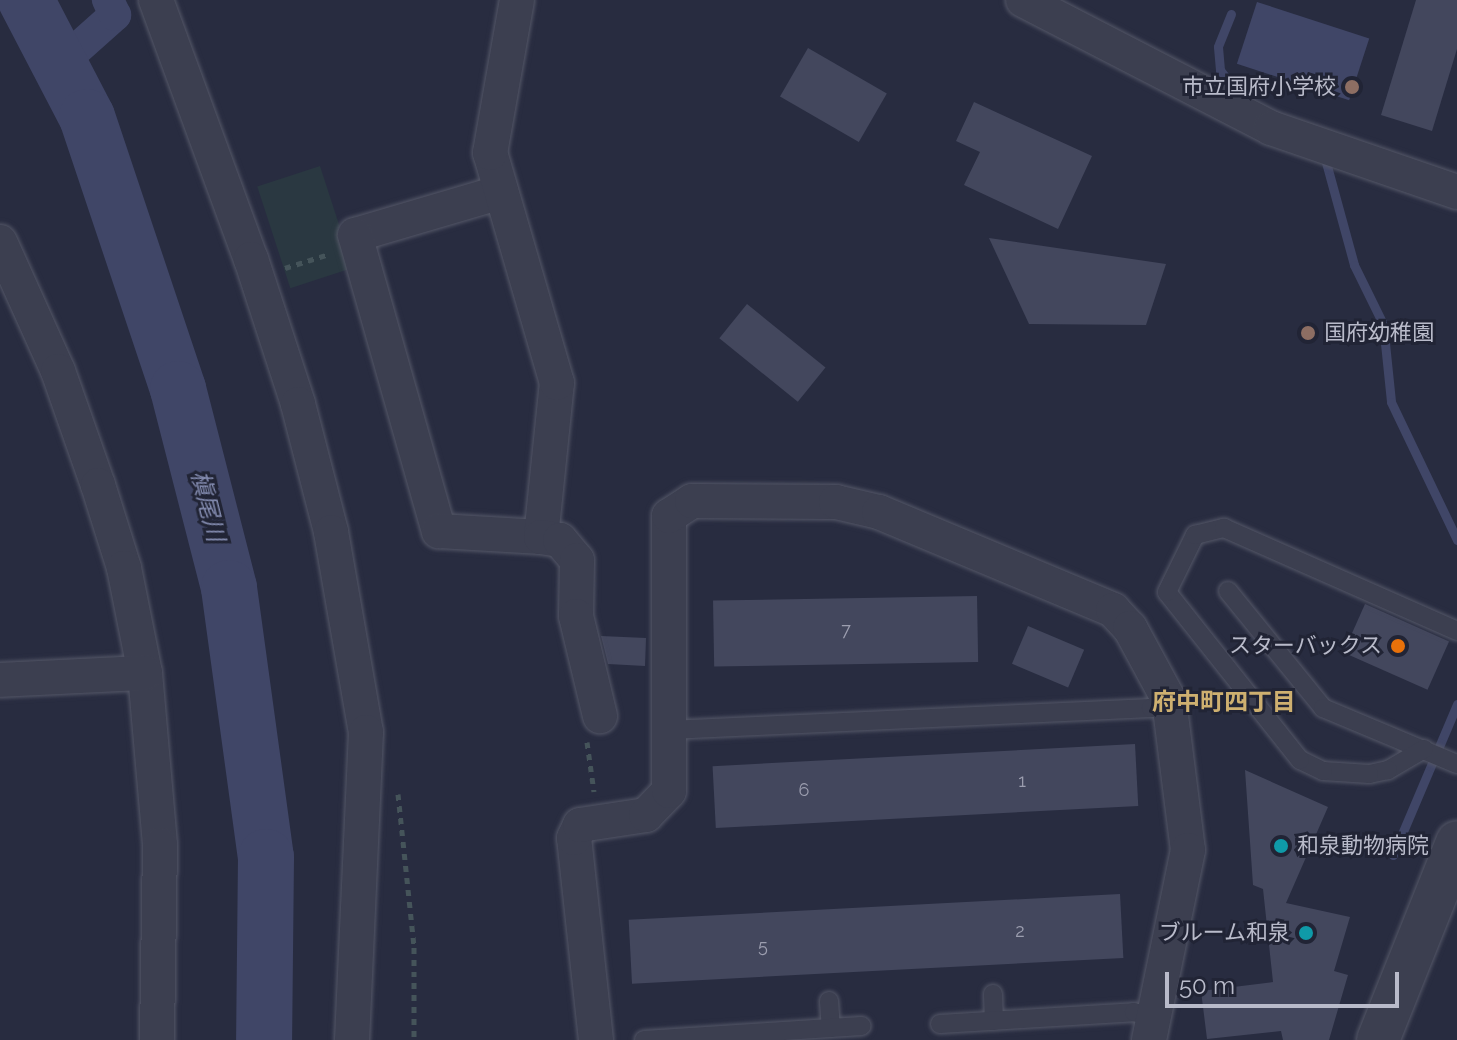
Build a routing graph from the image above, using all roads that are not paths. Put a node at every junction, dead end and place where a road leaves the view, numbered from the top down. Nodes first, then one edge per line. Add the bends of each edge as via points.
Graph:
1 (156, 0) edge
2 (517, 0) edge
3 (1023, 0) edge
4 (501, 192) junction
5 (1457, 192) edge
6 (0, 242) edge
7 (541, 537) junction
8 (1228, 591) dead end
9 (1457, 631) edge
10 (145, 673) junction
11 (0, 680) edge
12 (604, 696) road end
13 (1169, 700) junction
14 (669, 730) junction
15 (1438, 756) edge
16 (1457, 842) edge
17 (993, 994) dead end
18 (829, 1001) dead end
19 (994, 1021) junction
20 (940, 1024) dead end
21 (862, 1026) dead end
22 (831, 1028) junction
23 (1152, 1029) edge
24 (157, 1040) edge
25 (352, 1040) edge
26 (596, 1040) edge
27 (644, 1040) edge
28 (1378, 1040) edge

1 - 25 street via 251,259 298,404 331,532 366,732
2 - 4 street via 490,153
3 - 5 street via 1271,128
4 - 7 street via 557,383
4 - 7 street via 355,235 439,531
6 - 10 street via 58,371 98,485 124,568
7 - 12 street via 560,540 577,560 576,616
8 - 15 lane via 1323,708
9 - 15 lane via 1224,528 1195,535 1167,592 1300,760 1323,771 1369,774
10 - 11 street
10 - 24 street via 160,845
13 - 14 lane via 1151,708
13 - 14 street via 1130,628 1113,610 879,512 836,502 692,501 669,516
13 - 23 street via 1188,850
14 - 26 street via 669,791 646,815 580,825 574,838
16 - 28 street
17 - 19 lane
18 - 22 lane
19 - 20 lane
19 - 23 lane via 1134,1012
21 - 22 lane
22 - 27 lane

